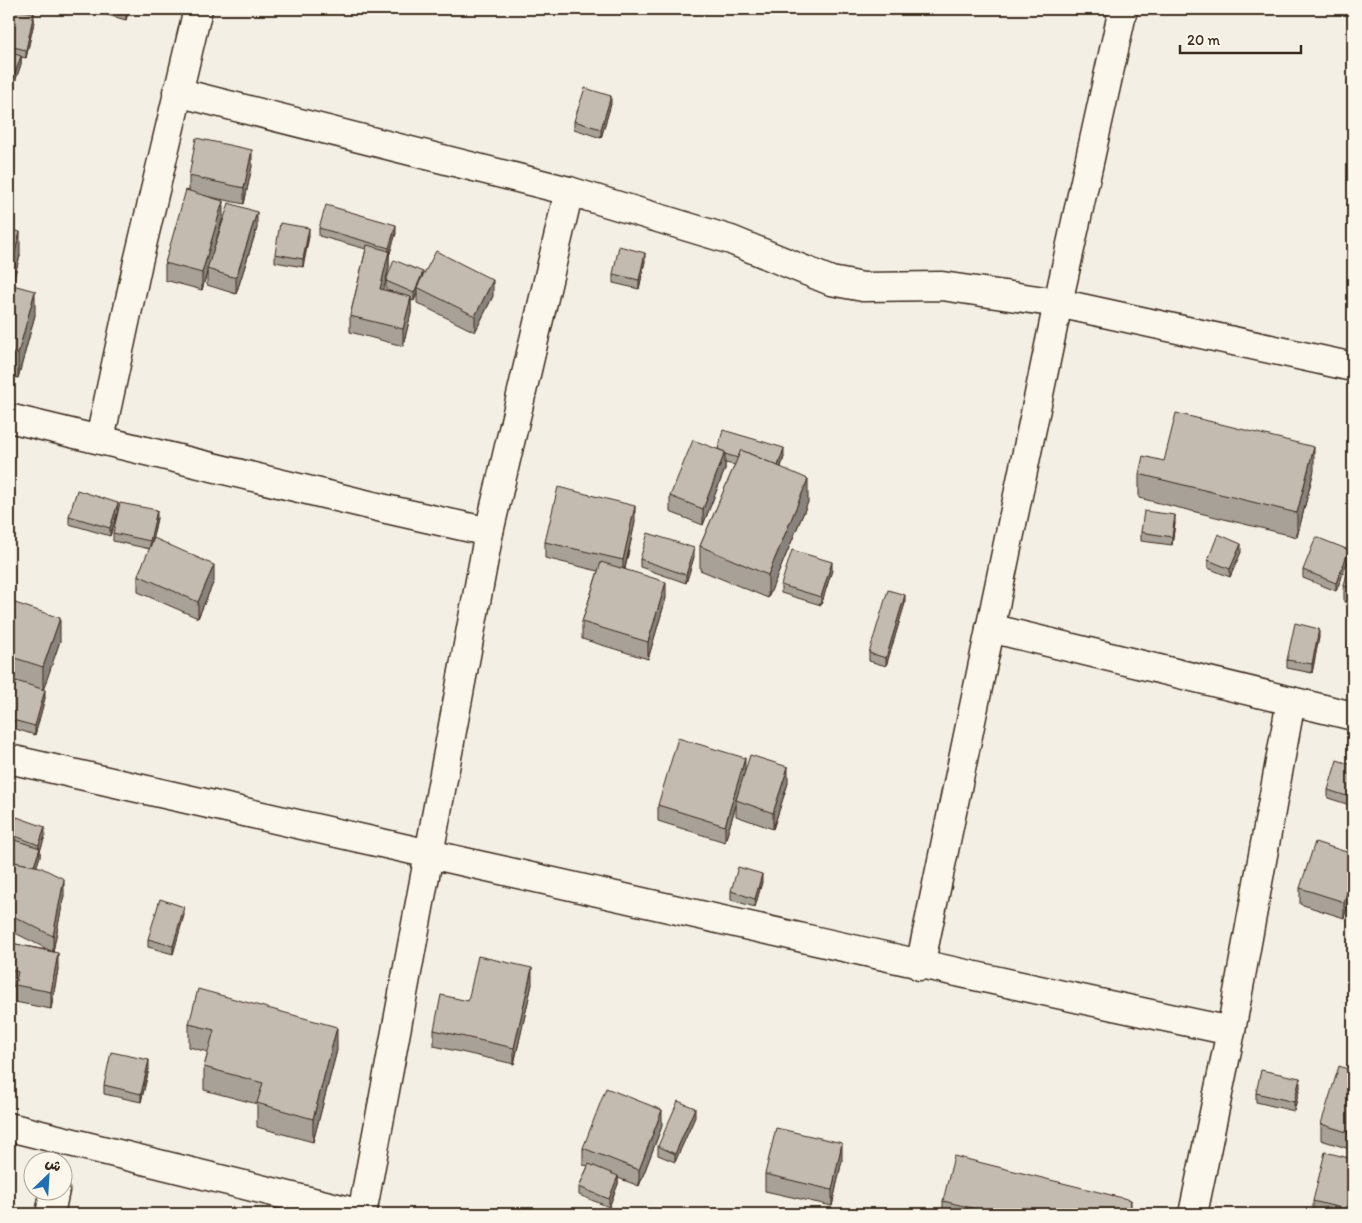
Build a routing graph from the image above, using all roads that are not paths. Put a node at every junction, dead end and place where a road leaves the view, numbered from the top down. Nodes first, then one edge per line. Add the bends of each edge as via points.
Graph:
1 (198, 9) edge
2 (1123, 9) edge
3 (178, 92) junction
4 (569, 190) junction
5 (1058, 303) junction
6 (1353, 367) edge
7 (9, 418) edge
8 (100, 439) junction
9 (489, 532) junction
10 (990, 628) junction
11 (1291, 701) junction
12 (1353, 716) edge
13 (9, 759) edge
14 (429, 852) junction
15 (920, 966) junction
16 (1231, 1031) junction
17 (9, 1128) edge
18 (60, 1150) edge
19 (72, 1153) edge
20 (54, 1200) edge
21 (50, 1214) edge
22 (362, 1214) edge
23 (1193, 1214) edge

1 - 3 street
2 - 5 street
3 - 4 street
3 - 8 street
4 - 5 street via 731,240 831,281 863,287 942,286
4 - 9 street
5 - 6 street
5 - 10 street
7 - 8 street
8 - 9 street via 386,510
9 - 14 street
10 - 11 street
10 - 15 street
11 - 12 street
11 - 16 street
13 - 14 street
14 - 15 street
14 - 22 street
15 - 16 street
16 - 23 street
17 - 18 street
19 - 22 street
20 - 21 street

